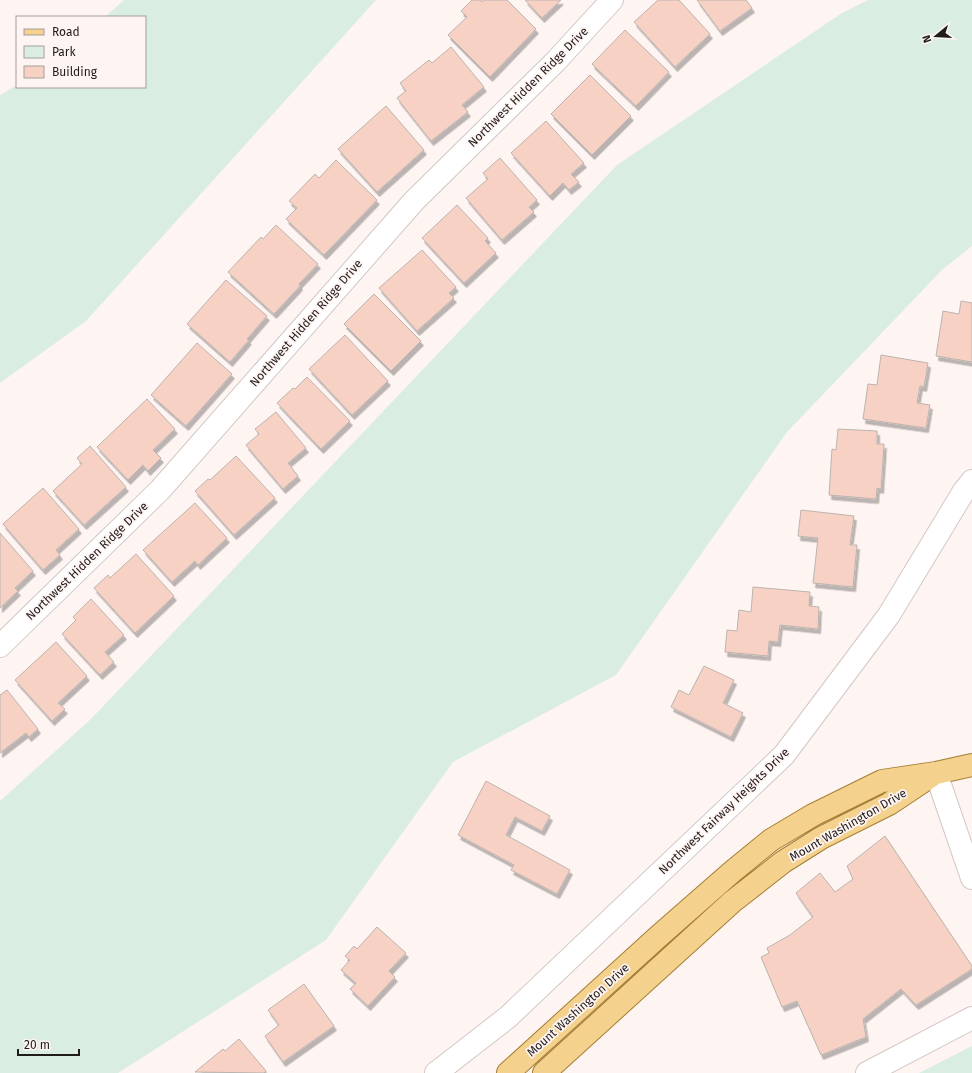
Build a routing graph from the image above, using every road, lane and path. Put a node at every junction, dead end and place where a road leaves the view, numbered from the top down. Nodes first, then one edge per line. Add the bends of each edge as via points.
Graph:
1 (612, 0) edge
2 (972, 481) edge
3 (0, 646) edge
4 (972, 764) edge
5 (936, 773) junction
6 (972, 878) edge
7 (972, 1018) edge
8 (436, 1073) edge
9 (508, 1073) edge
10 (544, 1073) edge
11 (867, 1073) edge

1 - 3 street, Northwest Hidden Ridge Drive via 556,61 414,201 160,490
2 - 8 street, Northwest Fairway Heights Drive via 889,615 784,755 508,1017
4 - 5 main road
5 - 6 street
5 - 9 main road, Mount Washington Drive via 882,780 813,815 771,840 660,935
5 - 10 main road, Mount Washington Drive via 889,804 821,838 732,902
7 - 11 street

